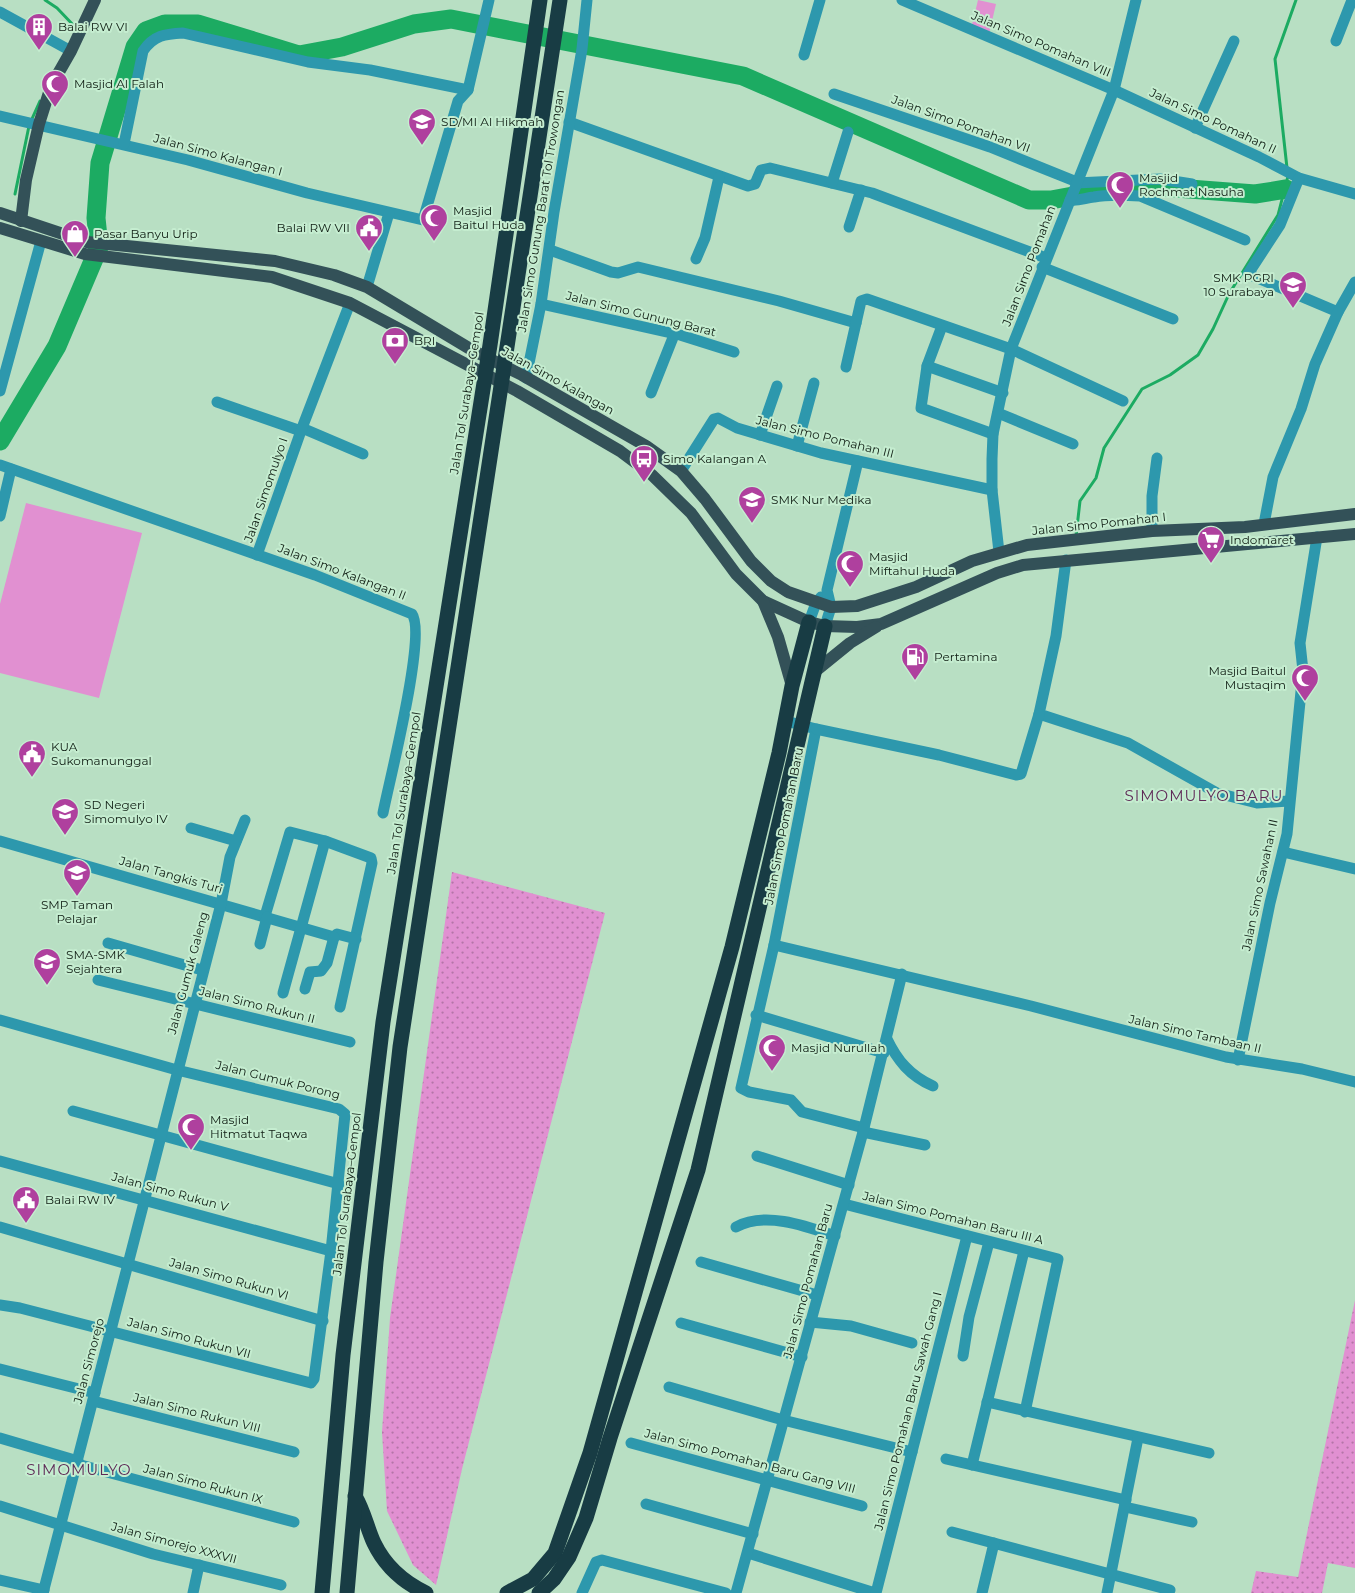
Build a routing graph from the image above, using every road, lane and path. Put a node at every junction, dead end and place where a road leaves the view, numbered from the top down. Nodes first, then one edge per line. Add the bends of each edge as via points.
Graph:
1 (95, 0) edge
2 (489, 0) edge
3 (540, 0) edge
4 (560, 0) edge
5 (587, 0) edge
6 (820, 0) edge
7 (902, 0) edge
8 (1136, 0) edge
9 (1352, 0) edge
10 (0, 12) edge
11 (1234, 40) dead end
12 (1336, 41) dead end
13 (68, 49) junction
14 (804, 55) dead end
15 (468, 90) junction
16 (1114, 90) junction
17 (834, 94) dead end
18 (0, 116) edge
19 (33, 122) junction
20 (569, 122) junction
21 (1195, 128) junction
22 (848, 132) dead end
23 (119, 143) junction
24 (1290, 173) junction
25 (719, 177) junction
26 (832, 183) junction
27 (1192, 184) dead end
28 (861, 190) junction
29 (1074, 190) junction
30 (1355, 194) edge
31 (0, 213) edge
32 (389, 213) junction
33 (22, 216) junction
34 (849, 227) dead end
35 (0, 228) edge
36 (1245, 240) dead end
37 (41, 241) junction
38 (86, 248) junction
39 (550, 250) junction
40 (105, 251) junction
41 (696, 260) dead end
42 (275, 261) junction
43 (1044, 262) junction
44 (272, 276) junction
45 (1355, 282) edge
46 (367, 287) junction
47 (350, 303) junction
48 (541, 304) junction
49 (1338, 312) junction
50 (1173, 319) dead end
51 (856, 323) junction
52 (942, 326) junction
53 (674, 334) junction
54 (1011, 349) junction
55 (734, 352) dead end
56 (928, 366) junction
57 (846, 367) dead end
58 (526, 378) junction
59 (814, 383) dead end
60 (777, 386) dead end
61 (0, 391) edge
62 (650, 393) dead end
63 (1003, 394) junction
64 (1123, 400) dead end
65 (217, 402) dead end
66 (998, 413) junction
67 (301, 430) junction
68 (994, 434) junction
69 (760, 435) junction
70 (1073, 444) dead end
71 (797, 446) junction
72 (363, 454) dead end
73 (1157, 458) dead end
74 (858, 461) junction
75 (5, 467) edge
76 (681, 472) junction
77 (992, 490) junction
78 (1355, 514) edge
79 (0, 516) edge
80 (1264, 524) junction
81 (1152, 531) junction
82 (1355, 534) edge
83 (1317, 537) junction
84 (999, 547) junction
85 (257, 555) junction
86 (1066, 560) junction
87 (827, 590) junction
88 (763, 601) junction
89 (816, 603) junction
90 (831, 607) junction
91 (809, 622) junction
92 (880, 624) junction
93 (825, 626) junction
94 (813, 673) junction
95 (792, 686) junction
96 (1039, 714) junction
97 (793, 723) junction
98 (816, 729) junction
99 (1289, 801) junction
100 (383, 812) dead end
101 (245, 820) dead end
102 (191, 828) dead end
103 (0, 841) edge
104 (236, 841) junction
105 (325, 841) junction
106 (1283, 852) junction
107 (1355, 870) edge
108 (221, 904) junction
109 (266, 917) junction
110 (302, 928) junction
111 (334, 937) junction
112 (356, 939) junction
113 (108, 943) dead end
114 (260, 944) dead end
115 (774, 945) junction
116 (732, 947) junction
117 (750, 950) junction
118 (202, 970) junction
119 (902, 974) junction
120 (98, 980) dead end
121 (305, 990) dead end
122 (283, 993) dead end
123 (194, 1003) junction
124 (340, 1007) dead end
125 (756, 1015) junction
126 (0, 1020) edge
127 (887, 1039) junction
128 (350, 1042) dead end
129 (884, 1052) junction
130 (1238, 1060) junction
131 (177, 1070) junction
132 (1355, 1082) edge
133 (932, 1086) dead end
134 (73, 1111) dead end
135 (864, 1130) junction
136 (162, 1136) junction
137 (925, 1145) dead end
138 (757, 1156) dead end
139 (0, 1161) edge
140 (338, 1184) junction
141 (849, 1185) junction
142 (146, 1199) junction
143 (844, 1204) junction
144 (0, 1227) edge
145 (736, 1227) dead end
146 (835, 1236) junction
147 (967, 1236) junction
148 (988, 1242) junction
149 (331, 1251) junction
150 (1024, 1251) junction
151 (701, 1262) dead end
152 (128, 1264) junction
153 (817, 1295) junction
154 (0, 1305) edge
155 (323, 1321) junction
156 (810, 1322) junction
157 (681, 1323) dead end
158 (112, 1333) junction
159 (912, 1344) dead end
160 (802, 1356) junction
161 (963, 1356) dead end
162 (0, 1369) edge
163 (313, 1382) joint
164 (669, 1387) dead end
165 (94, 1397) junction
166 (987, 1402) junction
167 (1025, 1412) junction
168 (783, 1420) junction
169 (0, 1438) edge
170 (1138, 1438) junction
171 (631, 1444) dead end
172 (294, 1452) dead end
173 (912, 1452) junction
174 (1209, 1453) dead end
175 (946, 1459) dead end
176 (77, 1462) junction
177 (972, 1466) junction
178 (768, 1480) junction
179 (355, 1496) junction
180 (1125, 1503) junction
181 (646, 1504) dead end
182 (0, 1506) edge
183 (862, 1506) dead end
184 (294, 1522) dead end
185 (1192, 1522) dead end
186 (61, 1525) junction
187 (952, 1532) dead end
188 (753, 1534) junction
189 (989, 1542) junction
190 (748, 1553) junction
191 (199, 1565) junction
192 (1110, 1574) junction
193 (0, 1580) edge
194 (281, 1585) dead end
195 (1170, 1590) dead end
196 (861, 1591) edge
197 (44, 1592) edge
198 (193, 1593) edge
199 (322, 1593) edge
200 (347, 1593) edge
201 (426, 1593) edge
202 (507, 1593) edge
203 (539, 1593) edge
204 (582, 1593) edge
205 (726, 1593) edge
206 (736, 1593) edge
207 (875, 1593) edge
208 (982, 1593) edge
209 (1107, 1593) edge

1 - 13 main road
2 - 15 street, Jalan Simo Kalangan I
3 - 199 highway, Jalan Tol Surabaya–Gempol via 490,345 383,1022 343,1354
4 - 179 highway via 400,1047
5 - 20 street, Jalan Simo Gunung Barat Tol Trowongan
6 - 14 street
7 - 16 street, Jalan Simo Pomahan VIII
8 - 16 street, Jalan Simo Pomahan
9 - 12 street
10 - 13 street
11 - 21 street
13 - 19 main road
15 - 23 street via 380,71 308,62 183,33 163,34 150,41 143,51
15 - 32 street, Jalan Simo Kalangan I via 458,101 424,219
16 - 21 street, Jalan Simo Pomahan II
16 - 29 street, Jalan Simo Pomahan
17 - 29 street, Jalan Simo Pomahan VII via 990,147
18 - 19 street, Jalan Simo Kalangan I
19 - 23 street, Jalan Simo Kalangan I
19 - 33 main road
20 - 25 street
20 - 39 street, Jalan Simo Gunung Barat Tol Trowongan
21 - 24 street, Jalan Simo Pomahan II
22 - 26 street
23 - 32 street, Jalan Simo Kalangan I
24 - 30 street, Jalan Simo Pomahan II
24 - 49 street via 1280,225 1248,274
25 - 26 street via 751,186 761,170 770,168
25 - 41 street via 705,238
26 - 28 street
27 - 29 street via 1160,179
28 - 34 street
28 - 43 street via 970,228
29 - 36 street via 1081,201 1124,194 1140,196
29 - 43 street, Jalan Simo Pomahan
31 - 33 main road
32 - 46 street
33 - 38 main road
35 - 37 main road
37 - 38 main road
37 - 61 street
38 - 40 main road
39 - 48 street, Jalan Simo Gunung Barat Tol Trowongan
39 - 51 street via 611,272 638,268
40 - 42 main road, Jalan Simo Kalangan
40 - 44 main road
42 - 44 main road
42 - 46 main road, Jalan Simo Kalangan
43 - 50 street
43 - 54 street, Jalan Simo Pomahan
44 - 47 main road
45 - 49 street
46 - 58 main road, Jalan Simo Kalangan via 471,350
47 - 67 street, Jalan Simomulyo I
47 - 88 main road via 517,392 620,452 652,475 691,513 736,574
48 - 53 street, Jalan Simo Gunung Barat
48 - 58 street, Jalan Simo Gunung Barat Tol Trowongan
49 - 80 street via 1273,477
51 - 52 street via 864,299
51 - 57 street
52 - 54 street
52 - 56 street
53 - 55 street, Jalan Simo Gunung Barat
53 - 62 street
54 - 63 street, Jalan Simo Pomahan
54 - 64 street
56 - 63 street
56 - 68 street via 921,408
58 - 76 main road, Jalan Simo Kalangan via 646,446
59 - 71 street
60 - 69 street
63 - 66 street, Jalan Simo Pomahan
65 - 67 street
66 - 68 street, Jalan Simo Pomahan
66 - 70 street
67 - 72 street
67 - 85 street, Jalan Simomulyo I
68 - 77 street, Jalan Simo Pomahan
69 - 71 street, Jalan Simo Pomahan III
69 - 76 street, Jalan Simo Pomahan III via 716,418
71 - 74 street, Jalan Simo Pomahan III
73 - 81 street
74 - 77 street, Jalan Simo Pomahan III
74 - 87 street
75 - 79 street, Jalan Simomulyo I
75 - 85 street, Jalan Simomulyo I
76 - 89 main road, Jalan Simo Kalangan via 751,561 771,581
77 - 84 street, Jalan Simo Pomahan
78 - 80 main road, Jalan Simo Pomahan I
80 - 81 main road, Jalan Simo Pomahan I
81 - 84 main road, Jalan Simo Pomahan I
82 - 83 main road
83 - 86 main road
83 - 99 street, Jalan Simo Sawahan II via 1300,643 1304,671
84 - 90 main road, Jalan Simo Pomahan I via 916,587 857,606
85 - 100 street, Jalan Simo Kalangan II via 315,575 415,618 417,626 410,686
86 - 92 main road via 1007,569
86 - 96 street via 1056,636
87 - 89 street
87 - 90 street
88 - 91 main road
88 - 95 main road via 778,637
89 - 90 main road, Jalan Simo Kalangan
89 - 91 street
90 - 93 street
91 - 93 main road
91 - 95 highway
92 - 93 main road
92 - 94 main road
93 - 94 highway
94 - 97 highway
95 - 97 highway
96 - 98 street via 1021,774 1016,775
96 - 99 street via 1128,743 1217,793 1257,803
97 - 98 street
97 - 116 highway
97 - 117 highway
98 - 115 street, Jalan Simo Pomahan Baru
99 - 106 street, Jalan Simo Sawahan II
101 - 104 street, Jalan Gumuk Galeng
102 - 104 street
103 - 108 street, Jalan Tangkis Turi
104 - 108 street, Jalan Gumuk Galeng
105 - 109 street via 290,832
105 - 110 street
105 - 112 street via 371,858
106 - 107 street
106 - 130 street, Jalan Simo Sawahan II
108 - 109 street, Jalan Tangkis Turi
108 - 118 street, Jalan Gumuk Galeng
109 - 110 street, Jalan Tangkis Turi
109 - 114 street
110 - 111 street, Jalan Tangkis Turi
110 - 122 street
111 - 112 street, Jalan Tangkis Turi via 338,934
111 - 121 street via 327,963 321,970 310,972
112 - 124 street
113 - 118 street
115 - 119 street
115 - 125 street, Jalan Simo Pomahan Baru
116 - 117 highway
116 - 202 highway via 567,1522 555,1553 544,1568
117 - 203 highway via 698,1170 586,1518 569,1557 554,1579
118 - 123 street, Jalan Gumuk Galeng
119 - 127 street, Jalan Simo Pomahan Baru
119 - 130 street, Jalan Simo Tambaan II
120 - 123 street, Jalan Simo Rukun II
123 - 128 street, Jalan Simo Rukun II
123 - 131 street, Jalan Gumuk Galeng
125 - 129 street
125 - 135 street, Jalan Simo Pomahan Baru via 741,1088 791,1100 800,1111
126 - 131 street, Jalan Gumuk Porong
127 - 129 street, Jalan Simo Pomahan Baru
127 - 133 street via 901,1063
129 - 135 street, Jalan Simo Pomahan Baru
130 - 132 street, Jalan Simo Tambaan II via 1302,1069
131 - 136 street, Jalan Gumuk Galeng
131 - 140 street, Jalan Gumuk Porong via 344,1111
134 - 136 street
135 - 137 street
135 - 141 street, Jalan Simo Pomahan Baru
136 - 140 street
136 - 142 street, Jalan Simorejo
138 - 141 street
139 - 142 street, Jalan Simo Rukun V
140 - 149 street, Jalan Gumuk Porong
141 - 143 street, Jalan Simo Pomahan Baru
142 - 149 street, Jalan Simo Rukun V
142 - 152 street, Jalan Simorejo
143 - 146 street, Jalan Simo Pomahan Baru
143 - 147 street, Jalan Simo Pomahan Baru III A
144 - 152 street, Jalan Simo Rukun VI
145 - 146 street via 744,1222 765,1220
146 - 153 street, Jalan Simo Pomahan Baru
147 - 148 street, Jalan Simo Pomahan Baru III A
147 - 173 street, Jalan Simo Pomahan Baru Sawah Gang I
148 - 150 street, Jalan Simo Pomahan Baru III A
148 - 161 street
149 - 155 street, Jalan Gumuk Porong
150 - 166 street
150 - 167 street, Jalan Simo Pomahan Baru III A via 1056,1258 1058,1262
151 - 153 street
152 - 155 street, Jalan Simo Rukun VI
152 - 158 street, Jalan Simorejo
153 - 156 street, Jalan Simo Pomahan Baru
154 - 158 street, Jalan Simo Rukun VII
155 - 163 street, Jalan Gumuk Porong
156 - 159 street via 852,1326
156 - 160 street, Jalan Simo Pomahan Baru
157 - 160 street
158 - 163 street, Jalan Simo Rukun VII via 308,1384
158 - 165 street, Jalan Simorejo
160 - 168 street, Jalan Simo Pomahan Baru
162 - 165 street, Jalan Simo Rukun VIII
164 - 168 street
165 - 172 street, Jalan Simo Rukun VIII
165 - 176 street, Jalan Simorejo
166 - 167 street
166 - 177 street
167 - 170 street
168 - 173 street
168 - 178 street, Jalan Simo Pomahan Baru
169 - 176 street, Jalan Simo Rukun IX
170 - 174 street
170 - 180 street
171 - 178 street, Jalan Simo Pomahan Baru Gang VIII
173 - 207 street, Jalan Simo Pomahan Baru Sawah Gang I
175 - 177 street
176 - 184 street, Jalan Simo Rukun IX
176 - 186 street, Jalan Simorejo
177 - 180 street
178 - 183 street, Jalan Simo Pomahan Baru Gang VIII
178 - 188 street, Jalan Simo Pomahan Baru
179 - 200 highway
179 - 201 highway via 374,1542 390,1569
180 - 185 street
180 - 192 street
181 - 188 street
182 - 186 street, Jalan Simorejo XXXVII
186 - 191 street, Jalan Simorejo XXXVII
186 - 197 street, Jalan Simorejo
187 - 189 street
188 - 190 street, Jalan Simo Pomahan Baru
189 - 192 street
189 - 208 street
190 - 196 street
190 - 206 street, Jalan Simo Pomahan Baru
191 - 194 street, Jalan Simorejo XXXVII
191 - 198 street
192 - 195 street
192 - 209 street
193 - 197 street
196 - 207 street
204 - 205 street via 596,1562 602,1560

